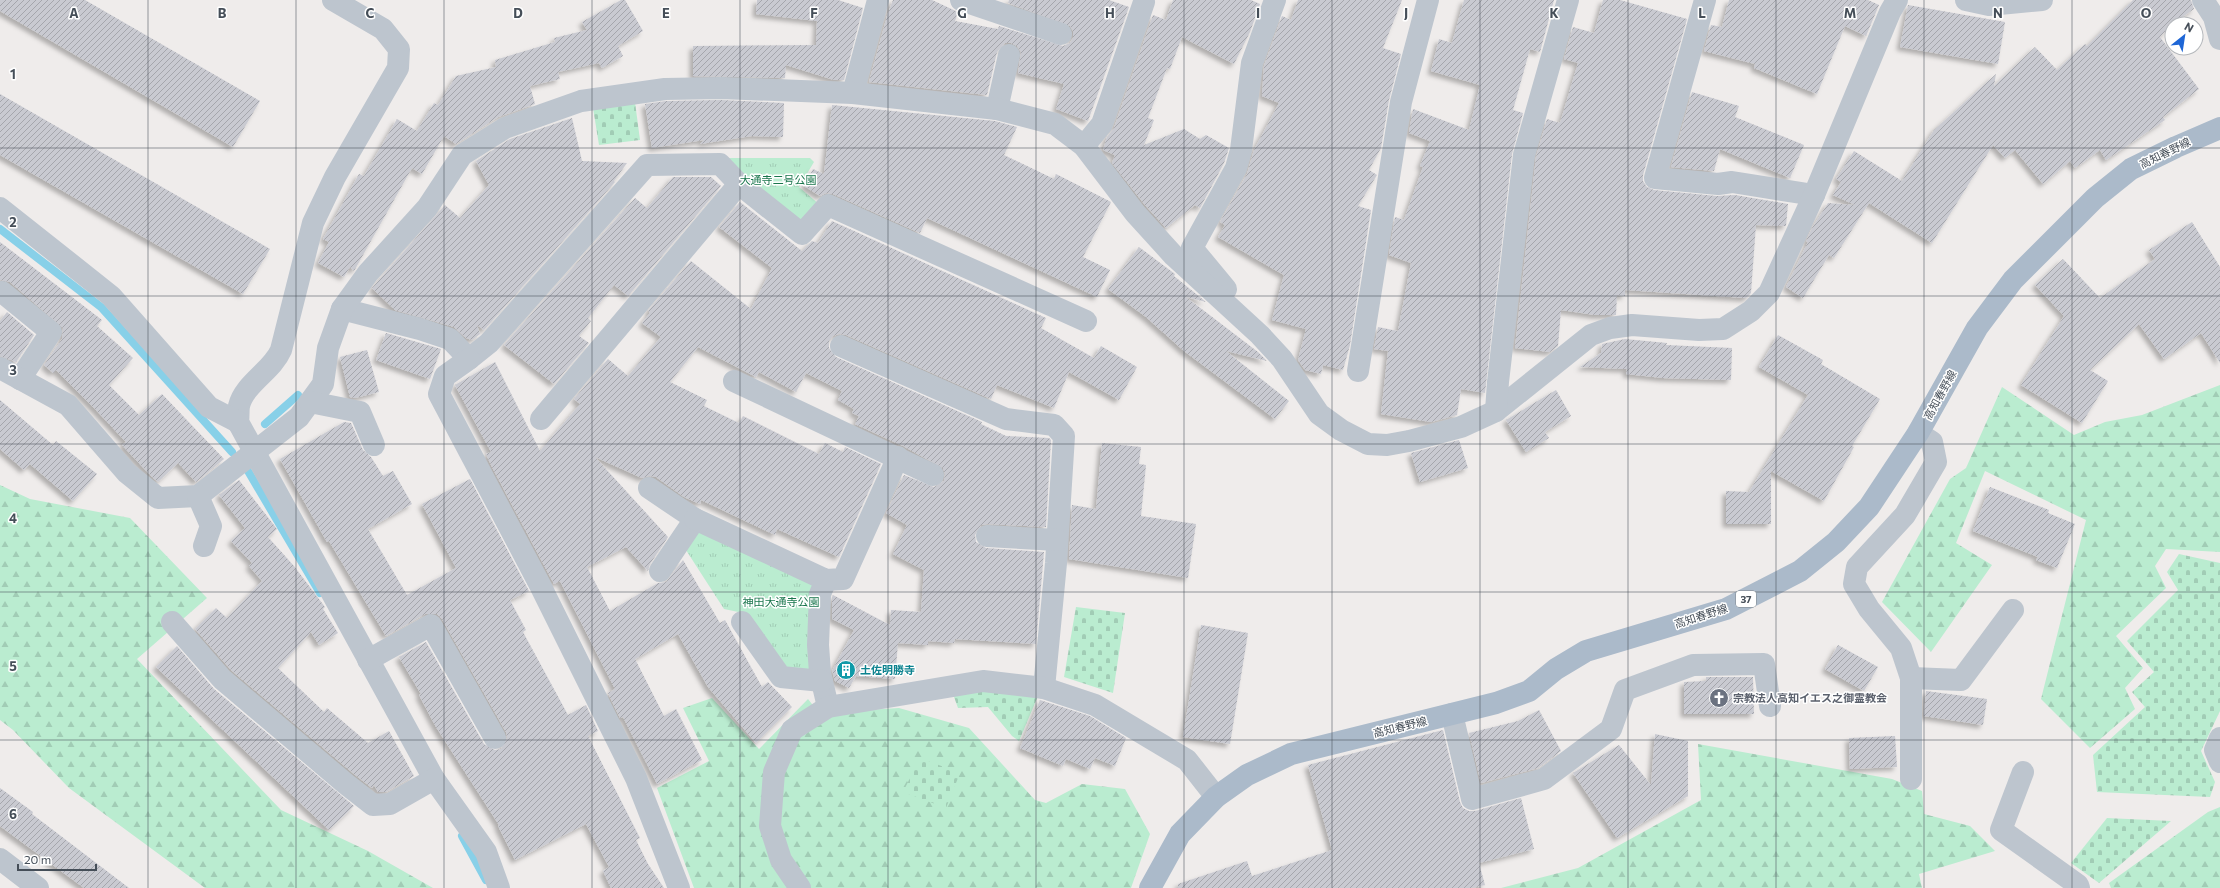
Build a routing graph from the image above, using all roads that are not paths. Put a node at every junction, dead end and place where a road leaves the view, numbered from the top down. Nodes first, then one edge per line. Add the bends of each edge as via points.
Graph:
1 (333, 0) edge
2 (961, 0) edge
3 (1275, 0) edge
4 (1428, 0) edge
5 (1568, 0) edge
6 (1705, 0) edge
7 (1966, 0) edge
8 (2042, 0) edge
9 (2204, 0) edge
10 (870, 2) edge
11 (1148, 3) edge
12 (1894, 6) edge
13 (1061, 34) dead end
14 (2220, 39) edge
15 (1009, 55) dead end
16 (853, 93) junction
17 (996, 109) junction
18 (2220, 128) edge
19 (1084, 146) junction
20 (739, 184) junction
21 (1814, 195) junction
22 (0, 208) edge
23 (2, 292) dead end
24 (342, 309) junction
25 (1230, 309) junction
26 (1086, 321) dead end
27 (841, 346) dead end
28 (469, 359) junction
29 (0, 368) edge
30 (1358, 371) dead end
31 (20, 380) junction
32 (734, 381) dead end
33 (310, 402) junction
34 (1496, 411) junction
35 (541, 419) dead end
36 (238, 422) junction
37 (1918, 433) junction
38 (374, 445) dead end
39 (255, 453) junction
40 (898, 457) junction
41 (933, 475) dead end
42 (649, 488) dead end
43 (198, 496) junction
44 (695, 519) junction
45 (987, 536) dead end
46 (1057, 540) junction
47 (204, 546) dead end
48 (660, 572) dead end
49 (826, 580) junction
50 (2013, 610) dead end
51 (172, 622) dead end
52 (742, 622) dead end
53 (368, 660) junction
54 (1911, 678) junction
55 (822, 681) junction
56 (1044, 688) junction
57 (1770, 706) dead end
58 (828, 707) junction
59 (1452, 714) junction
60 (495, 738) dead end
61 (2023, 772) dead end
62 (434, 779) junction
63 (1911, 779) dead end
64 (1216, 797) junction
65 (0, 859) edge
66 (38, 888) edge
67 (499, 888) edge
68 (679, 888) edge
69 (800, 888) edge
70 (1150, 888) edge
71 (2079, 888) edge

1 - 36 street via 383,29 399,49 398,68 335,177 313,223 278,358 247,391 239,405
2 - 13 street
3 - 25 street via 1252,63 1241,150 1236,168 1192,248 1227,290
4 - 30 street via 1401,102
5 - 34 street via 1524,155
6 - 21 street via 1655,178 1718,184 1732,182
7 - 8 street via 1989,5
9 - 14 street via 2214,17
10 - 16 street
11 - 19 street via 1102,124
12 - 21 street
15 - 17 street
16 - 17 street
16 - 24 street via 721,88 665,89 580,101 505,128 462,155 427,208 368,273
17 - 19 street via 1055,124
18 - 37 main road, 高知春野線 / 37 via 2131,169 2094,198 2062,230 2013,280 1977,328
19 - 25 street via 1135,213 1174,256
20 - 26 street via 802,234 828,205
20 - 28 street via 720,164 647,165 489,343
20 - 35 street
21 - 34 street via 1769,293 1751,311 1723,329 1699,330 1632,325 1610,328 1591,335
22 - 36 street via 111,296 209,407
23 - 31 street via 51,332
24 - 28 street via 450,339
24 - 33 street via 328,348 323,384
25 - 34 street via 1260,335 1282,359 1319,414 1341,430 1368,444 1387,446 1409,441 1461,427
27 - 46 street via 1006,419 1054,425 1064,436
28 - 68 street via 445,376 439,394 540,585 636,778
29 - 31 street
31 - 43 street via 68,405 127,473 158,498
32 - 40 street
33 - 38 street via 360,412
33 - 39 street via 299,417
36 - 39 street
37 - 54 street via 1932,442 1936,462 1905,515 1857,567 1854,584 1869,609 1902,648
37 - 59 main road, 高知春野線 / 37 via 1869,507 1836,542 1800,571 1726,609 1586,651 1556,669 1529,690 1496,703
39 - 43 street
39 - 53 street
40 - 41 street
40 - 49 street via 843,579
42 - 44 street
43 - 47 street via 211,526
44 - 48 street
44 - 49 street
45 - 46 street
46 - 56 street
49 - 55 street via 820,594 818,645
50 - 54 street via 1960,680
51 - 62 street via 222,679 374,805 390,804
52 - 55 street via 782,677
53 - 60 street via 431,625
53 - 62 street
54 - 63 street
55 - 58 street
56 - 58 street via 983,681
56 - 64 street via 1095,705 1187,760
57 - 59 street via 1764,664 1693,665 1625,690 1611,729 1544,779 1472,798
58 - 69 street via 792,730 774,772 770,826 781,860
59 - 64 main road, 高知春野線 / 37 via 1291,754 1247,775
61 - 71 street via 2001,830
62 - 67 street via 486,852
64 - 70 main road, 高知春野線 / 37 via 1180,834
65 - 66 street

